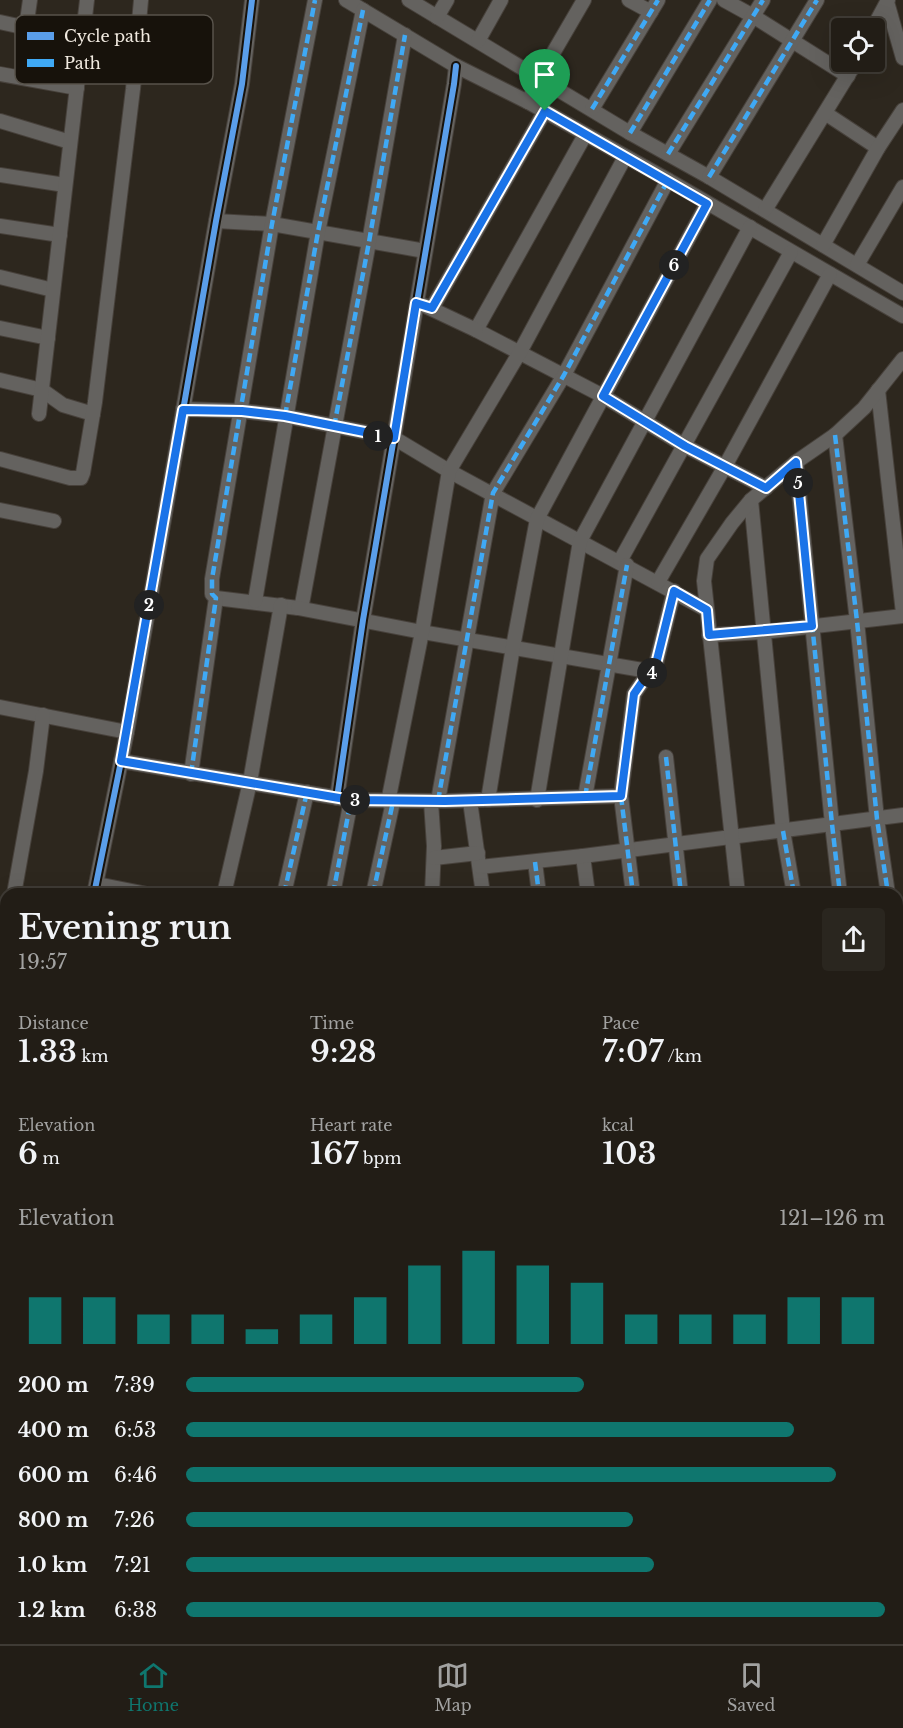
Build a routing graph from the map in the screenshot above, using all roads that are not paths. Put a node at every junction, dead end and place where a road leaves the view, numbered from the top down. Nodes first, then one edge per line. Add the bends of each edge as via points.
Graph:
1 (30, 0) edge
2 (87, 0) edge
3 (141, 0) edge
4 (252, 0) edge
5 (315, 0) edge
6 (346, 0) edge
7 (409, 0) edge
8 (447, 0) edge
9 (501, 0) edge
10 (584, 0) edge
11 (629, 0) edge
12 (710, 0) edge
13 (724, 0) edge
14 (763, 0) edge
15 (817, 0) edge
16 (888, 1) edge
17 (654, 6) edge
18 (363, 10) junction
19 (28, 15) edge
20 (85, 15) edge
21 (140, 15) edge
22 (753, 16) junction
23 (437, 17) junction
24 (879, 18) edge
25 (0, 22) edge
26 (15, 25) edge
27 (405, 35) junction
28 (792, 40) junction
29 (478, 41) junction
30 (903, 58) edge
31 (456, 66) junction
32 (850, 72) edge
33 (0, 74) edge
34 (848, 76) junction
35 (15, 77) edge
36 (538, 78) junction
37 (54, 84) edge
38 (76, 84) edge
39 (134, 84) edge
40 (76, 88) junction
41 (528, 102) junction
42 (592, 109) junction
43 (903, 110) edge
44 (545, 111) junction
45 (825, 113) junction
46 (0, 121) edge
47 (630, 133) junction
48 (585, 135) junction
49 (70, 142) junction
50 (878, 148) junction
51 (668, 154) junction
52 (625, 157) junction
53 (0, 175) edge
54 (709, 177) junction
55 (669, 180) junction
56 (65, 185) junction
57 (903, 187) edge
58 (707, 204) junction
59 (765, 210) junction
60 (216, 221) junction
61 (272, 224) junction
62 (0, 226) edge
63 (750, 227) junction
64 (318, 232) junction
65 (60, 235) junction
66 (369, 242) junction
67 (823, 245) junction
68 (425, 251) junction
69 (791, 252) junction
70 (857, 265) junction
71 (830, 274) junction
72 (0, 277) edge
73 (901, 286) edge
74 (53, 290) junction
75 (416, 303) junction
76 (432, 308) junction
77 (903, 316) edge
78 (0, 328) edge
79 (476, 330) junction
80 (48, 338) junction
81 (520, 352) junction
82 (903, 359) edge
83 (564, 375) junction
84 (0, 380) edge
85 (42, 390) junction
86 (878, 390) junction
87 (603, 396) junction
88 (183, 410) junction
89 (242, 411) junction
90 (39, 414) dead end
91 (93, 414) junction
92 (285, 416) junction
93 (644, 421) junction
94 (334, 427) junction
95 (835, 435) junction
96 (394, 438) junction
97 (685, 446) junction
98 (0, 459) edge
99 (796, 462) junction
100 (724, 468) junction
101 (449, 471) junction
102 (766, 488) junction
103 (493, 493) junction
104 (751, 500) junction
105 (0, 510) edge
106 (537, 519) junction
107 (54, 521) dead end
108 (580, 541) junction
109 (623, 563) junction
110 (658, 582) junction
111 (674, 591) junction
112 (216, 598) junction
113 (255, 601) junction
114 (281, 605) junction
115 (298, 608) junction
116 (707, 610) junction
117 (903, 615) edge
118 (363, 620) junction
119 (857, 621) junction
120 (812, 626) junction
121 (422, 632) junction
122 (763, 632) junction
123 (709, 635) junction
124 (467, 638) junction
125 (513, 646) junction
126 (560, 655) junction
127 (608, 663) junction
128 (654, 672) junction
129 (0, 706) edge
130 (44, 715) junction
131 (127, 732) junction
132 (666, 757) dead end
133 (121, 761) junction
134 (191, 774) junction
135 (250, 782) junction
136 (307, 792) junction
137 (621, 796) junction
138 (585, 797) junction
139 (344, 799) junction
140 (488, 800) junction
141 (537, 800) junction
142 (471, 801) junction
143 (391, 802) junction
144 (435, 802) junction
145 (903, 815) edge
146 (878, 819) junction
147 (831, 825) junction
148 (783, 831) junction
149 (730, 837) junction
150 (676, 844) junction
151 (629, 849) junction
152 (478, 853) junction
153 (584, 856) junction
154 (434, 858) junction
155 (536, 862) junction
156 (480, 867) junction
157 (15, 888) edge
158 (95, 888) edge
159 (225, 888) edge
160 (285, 888) edge
161 (334, 888) edge
162 (374, 888) edge
163 (432, 888) edge
164 (482, 888) edge
165 (538, 888) edge
166 (587, 888) edge
167 (632, 888) edge
168 (680, 888) edge
169 (737, 888) edge
170 (793, 888) edge
171 (839, 888) edge
172 (887, 888) edge

1 - 19 street
2 - 20 street
3 - 21 street
4 - 60 street via 242,84
5 - 61 street
6 - 18 street
7 - 23 street
8 - 23 street
9 - 29 street
10 - 36 street
11 - 17 street
12 - 47 street
13 - 22 street
14 - 22 street
15 - 28 street
16 - 24 street
16 - 30 street
17 - 42 street
18 - 27 street
18 - 64 street
22 - 28 street
22 - 51 street
23 - 29 street
25 - 26 street
27 - 31 street
27 - 66 street
28 - 34 street
28 - 54 street
29 - 36 street
31 - 41 street
31 - 68 street
32 - 34 street
33 - 35 street
34 - 45 street
36 - 41 street
36 - 42 street
37 - 40 street
38 - 40 street
39 - 91 street
40 - 49 street
41 - 44 street
42 - 47 street
43 - 50 street
44 - 48 street
44 - 76 street
45 - 50 street
45 - 59 street
46 - 49 street
47 - 51 street
48 - 52 street
48 - 79 street
49 - 56 street
50 - 67 street
51 - 54 street
52 - 55 street
52 - 81 street
53 - 56 street
54 - 59 street
55 - 58 street
55 - 83 street
56 - 65 street
57 - 70 street
58 - 63 street
58 - 87 street
59 - 67 street
60 - 61 street
60 - 88 street
61 - 64 street
61 - 89 street
62 - 65 street
63 - 69 street
63 - 93 street
64 - 66 street
64 - 92 street
65 - 74 street
66 - 68 street
66 - 94 street
67 - 70 street
68 - 75 street
69 - 71 street
69 - 97 street
70 - 73 street
71 - 77 street
71 - 100 street
72 - 74 street
74 - 80 street
75 - 76 street
75 - 96 street
76 - 79 street
78 - 80 street
79 - 81 street
80 - 85 street
81 - 83 street
81 - 101 street
82 - 86 street
83 - 87 street
83 - 103 street
84 - 85 street
85 - 90 street
85 - 91 street via 63,405
86 - 95 street
86 - 117 street
87 - 93 street
87 - 106 street
88 - 89 street
88 - 131 street
89 - 92 street
89 - 112 street via 212,579 212,594
91 - 98 street via 81,478
92 - 94 street
92 - 113 street
93 - 97 street
93 - 108 street
94 - 96 street
94 - 115 street
95 - 99 street
95 - 119 street
96 - 101 street
96 - 118 street
97 - 100 street
97 - 109 street
99 - 102 street
99 - 120 street
100 - 102 street
100 - 110 street
101 - 103 street
101 - 121 street
102 - 104 street
103 - 106 street
103 - 124 street
104 - 116 street via 707,560
104 - 122 street
105 - 107 street
106 - 108 street
106 - 125 street
108 - 109 street
108 - 126 street
109 - 110 street
109 - 127 street
110 - 111 street
111 - 116 street
111 - 128 street
112 - 113 street
112 - 134 street
113 - 114 street
114 - 115 street
114 - 135 street
115 - 118 street
116 - 123 street
117 - 119 street
118 - 121 street
118 - 139 street
119 - 120 street
119 - 146 street
120 - 122 street
120 - 147 street
121 - 124 street
121 - 143 street
122 - 123 street
122 - 148 street
123 - 149 street
124 - 125 street
124 - 144 street
125 - 126 street
125 - 140 street
126 - 127 street
126 - 141 street
127 - 128 street
127 - 138 street
128 - 137 street via 634,694
129 - 130 street
130 - 131 street
130 - 157 street
131 - 133 street
132 - 150 street
133 - 134 street
133 - 158 street
134 - 135 street
135 - 136 street
135 - 159 street
136 - 139 street
136 - 160 street
137 - 138 street
137 - 151 street
138 - 141 street
139 - 143 street
139 - 161 street
140 - 141 street
140 - 142 street
142 - 144 street
142 - 152 street
143 - 144 street
143 - 162 street
144 - 154 street
145 - 146 street
146 - 147 street
146 - 172 street
147 - 148 street
147 - 171 street
148 - 149 street
148 - 170 street
149 - 150 street
149 - 169 street
150 - 151 street
150 - 168 street
151 - 153 street
151 - 167 street
152 - 154 street
152 - 156 street
153 - 155 street
153 - 166 street
154 - 163 street
155 - 156 street
155 - 165 street
156 - 164 street

